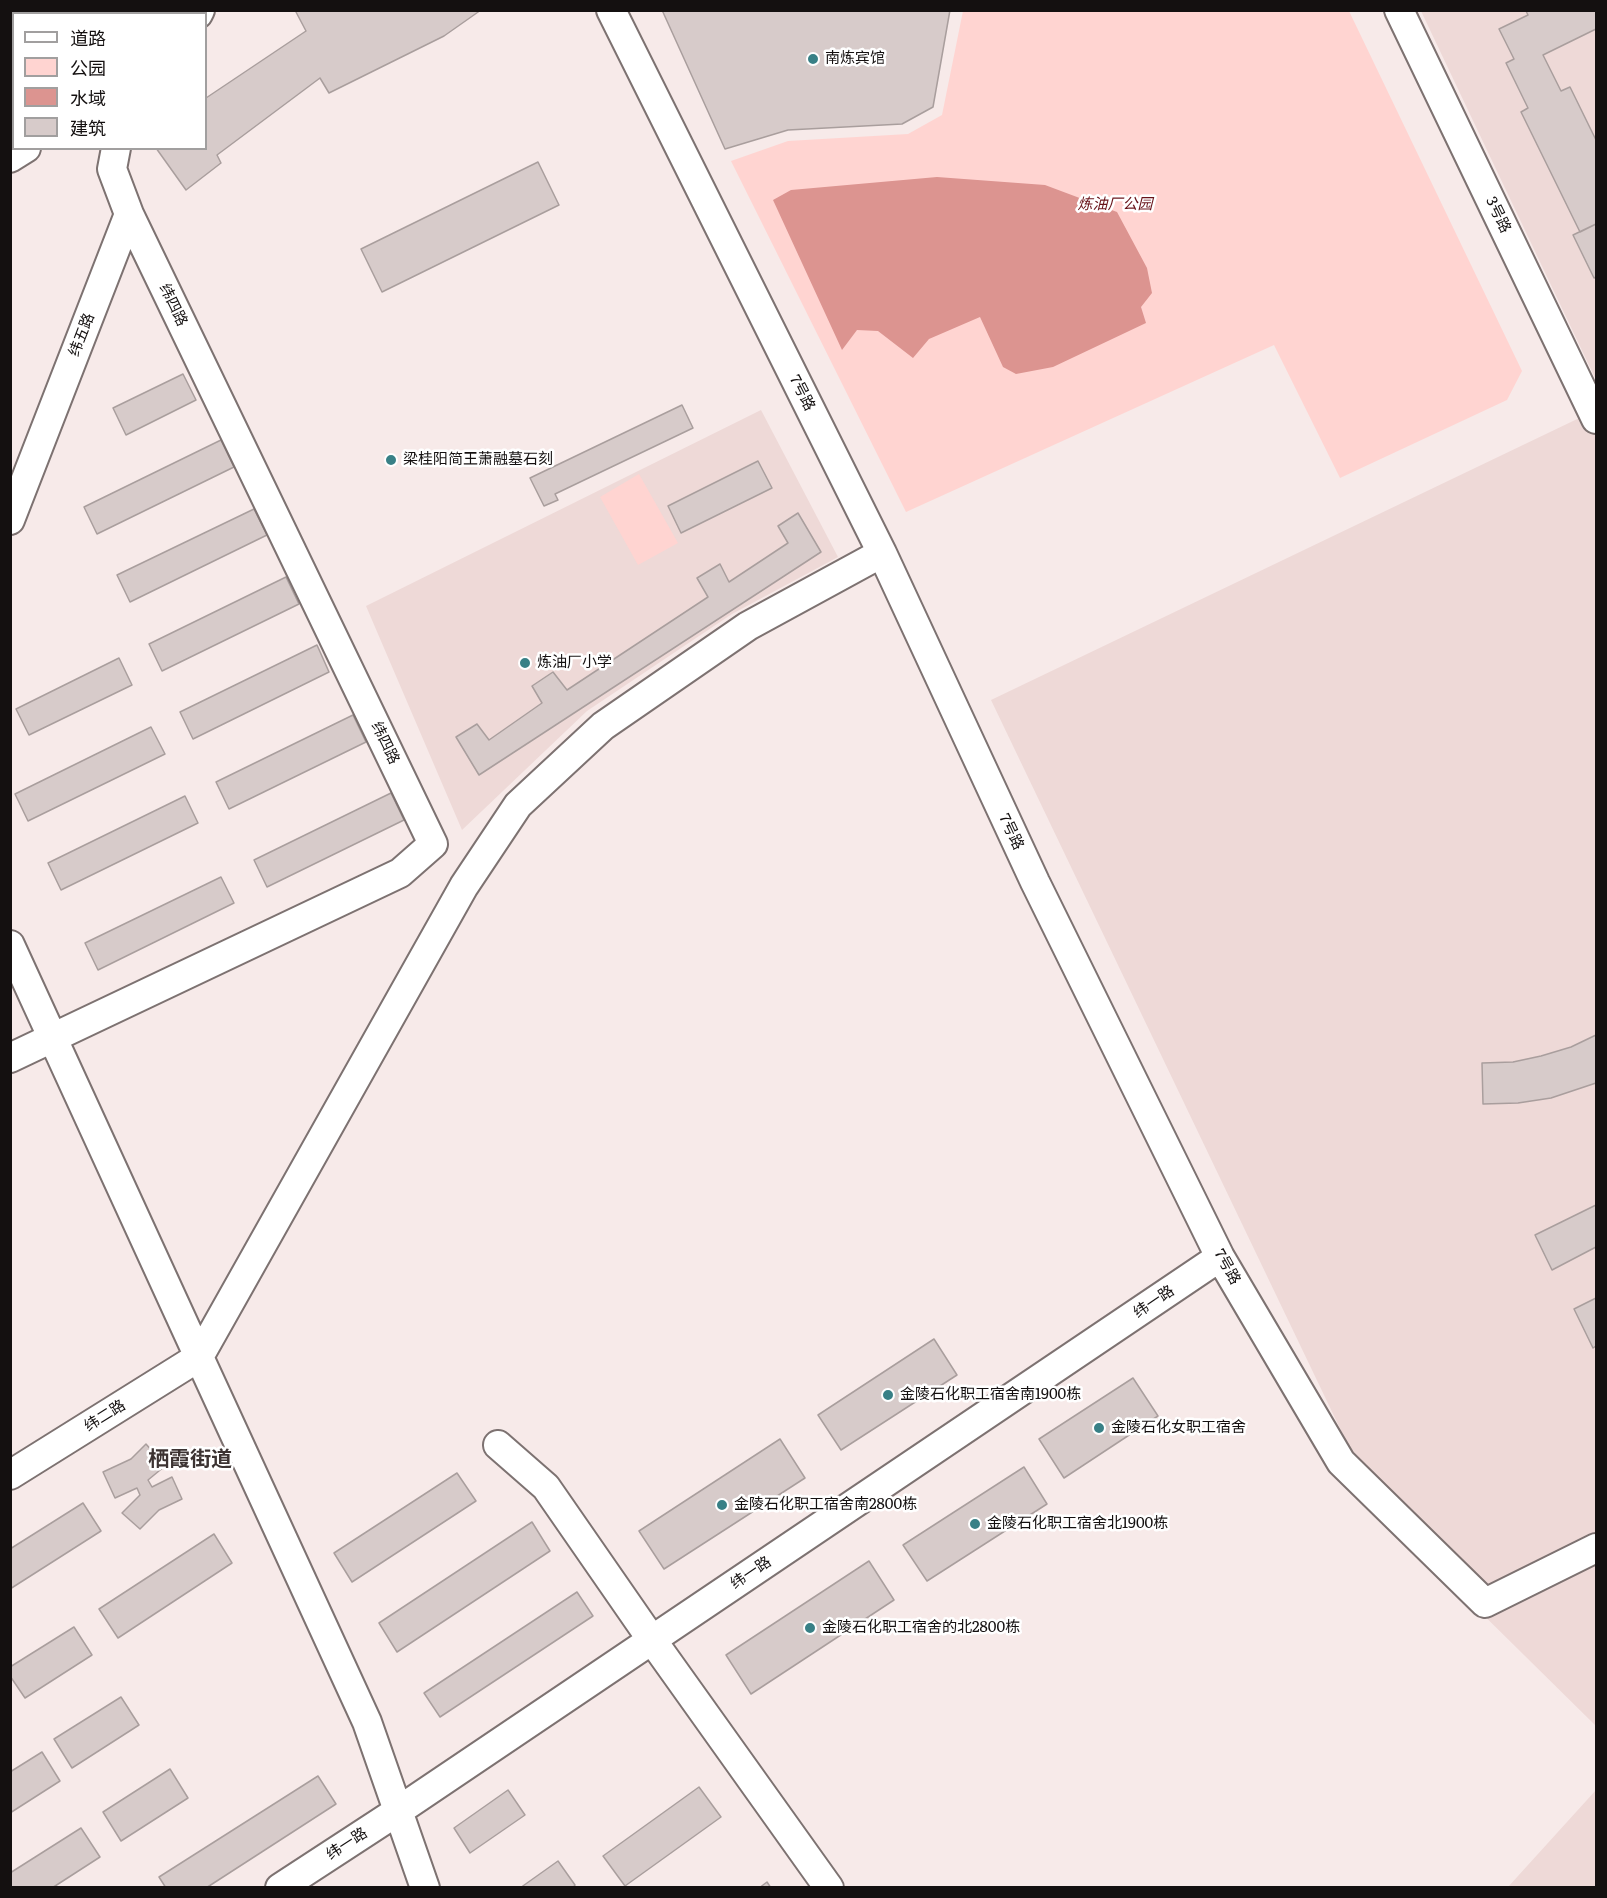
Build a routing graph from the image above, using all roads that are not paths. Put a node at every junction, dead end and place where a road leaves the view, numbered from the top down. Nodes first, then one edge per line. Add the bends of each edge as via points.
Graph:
1 (611, 10) edge
2 (1409, 14) edge
3 (23, 150) edge
4 (116, 150) edge
5 (10, 158) edge
6 (129, 214) junction
7 (1587, 379) edge
8 (1596, 419) edge
9 (10, 520) edge
10 (882, 553) junction
11 (10, 945) edge
12 (53, 1038) junction
13 (10, 1058) edge
14 (1220, 1257) junction
15 (199, 1357) junction
16 (498, 1445) dead end
17 (10, 1475) edge
18 (1596, 1548) edge
19 (652, 1640) junction
20 (398, 1811) junction
21 (280, 1887) edge
22 (425, 1887) edge
23 (829, 1887) edge

1 - 10 street, 7号路
2 - 7 street, 3号路
3 - 5 street
4 - 6 street via 112,169
6 - 9 street, 纬五路
6 - 12 street, 纬四路 via 434,844 400,873
7 - 8 street, 3号路
10 - 14 street, 7号路 via 1035,882
10 - 15 street via 748,626 603,726 519,805 464,886
11 - 12 street
12 - 13 street, 纬四路
12 - 15 street
14 - 18 street, 7号路 via 1341,1462 1485,1603
14 - 19 street, 纬一路
15 - 17 street, 纬二路
15 - 20 street via 367,1722
16 - 19 street via 546,1487
19 - 20 street, 纬一路
19 - 23 street
20 - 21 street, 纬一路
20 - 22 street

